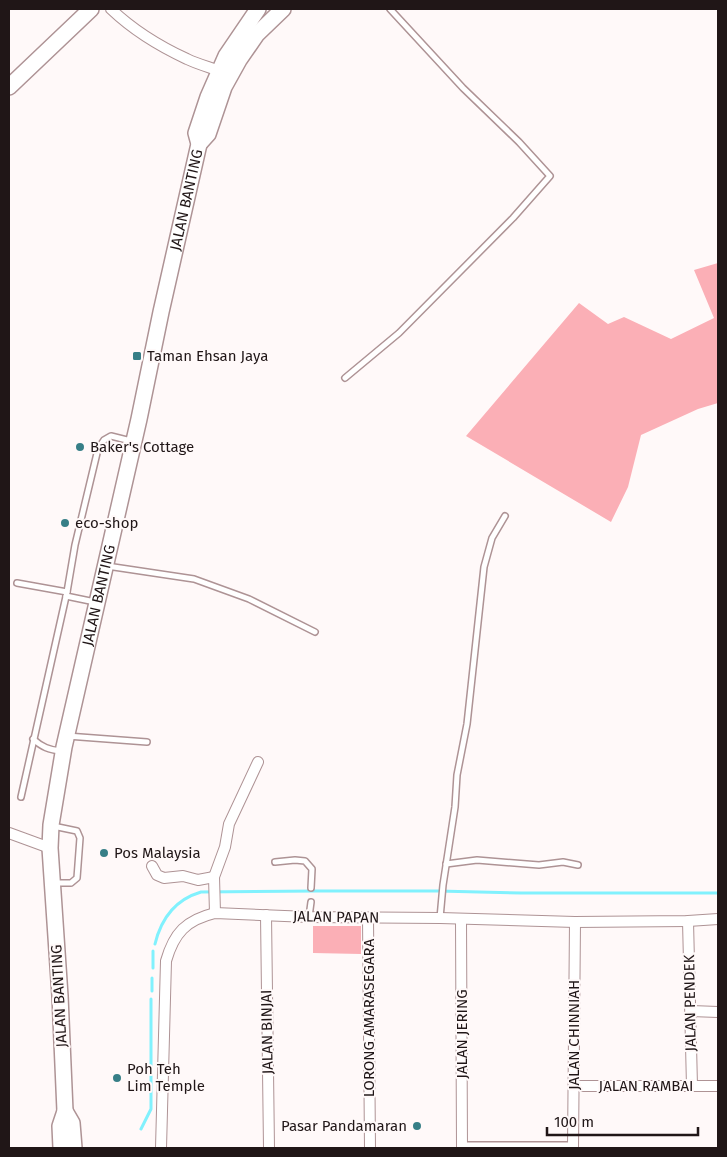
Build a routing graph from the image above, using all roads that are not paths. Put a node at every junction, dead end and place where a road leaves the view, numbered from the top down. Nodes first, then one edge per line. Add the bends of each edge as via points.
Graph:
1 (91, 9) edge
2 (111, 9) edge
3 (275, 9) edge
4 (283, 9) edge
5 (390, 9) edge
6 (253, 20) edge
7 (220, 71) junction
8 (9, 86) edge
9 (199, 144) junction
10 (345, 378) dead end
11 (134, 442) junction
12 (505, 516) dead end
13 (105, 566) junction
14 (17, 583) dead end
15 (66, 594) junction
16 (97, 602) junction
17 (315, 632) dead end
18 (67, 736) junction
19 (33, 739) junction
20 (147, 742) dead end
21 (64, 752) junction
22 (258, 762) dead end
23 (21, 797) dead end
24 (51, 825) junction
25 (9, 833) edge
26 (50, 848) junction
27 (275, 862) dead end
28 (446, 864) junction
29 (578, 865) dead end
30 (152, 866) dead end
31 (214, 881) junction
32 (52, 883) junction
33 (311, 888) dead end
34 (311, 902) dead end
35 (215, 912) junction
36 (266, 915) junction
37 (309, 917) junction
38 (368, 918) junction
39 (440, 918) junction
40 (461, 919) junction
41 (718, 919) edge
42 (688, 921) junction
43 (575, 922) junction
44 (691, 1011) junction
45 (718, 1012) edge
46 (574, 1086) junction
47 (692, 1086) junction
48 (718, 1086) edge
49 (65, 1111) junction
50 (573, 1146) edge
51 (462, 1147) edge
52 (61, 1148) edge
53 (74, 1148) edge
54 (161, 1148) edge
55 (268, 1148) edge
56 (370, 1148) edge

1 - 8 main road
2 - 7 street via 168,49
3 - 6 main road
4 - 6 main road
5 - 10 lane via 550,176 399,333
6 - 7 main road, JALAN BANTING via 226,56
6 - 9 main road via 208,134
7 - 9 main road, JALAN BANTING via 196,134
9 - 11 main road, JALAN BANTING
11 - 13 main road, JALAN BANTING
11 - 15 lane via 111,436 98,449
12 - 28 lane via 492,538 484,567 467,724
13 - 16 main road, JALAN BANTING
13 - 17 lane via 194,579 249,599
14 - 15 lane
15 - 16 lane
15 - 19 lane
16 - 18 main road, JALAN BANTING
18 - 20 lane
18 - 21 main road, JALAN BANTING
19 - 21 lane via 49,750
19 - 23 lane
21 - 24 main road, JALAN BANTING
22 - 31 street via 229,824
24 - 26 main road, JALAN BANTING
24 - 32 lane via 76,831 80,838 78,878 71,883
25 - 26 street
26 - 32 main road, JALAN BANTING
27 - 33 lane via 305,861 312,869
28 - 29 lane via 477,860
28 - 39 lane
30 - 31 street via 157,875 164,878 183,876
31 - 35 street
32 - 49 main road, JALAN BANTING
34 - 37 lane
35 - 36 street, JALAN PAPAN
35 - 54 street, JALAN PAPAN via 200,916 183,927 171,944 166,961
36 - 37 street, JALAN PAPAN
36 - 55 street, JALAN BINJAI
37 - 38 street, JALAN PAPAN
38 - 39 street, JALAN PAPAN
38 - 56 street, LORONG AMARASEGARA
39 - 40 street, JALAN PAPAN
40 - 43 street, JALAN PAPAN
40 - 51 street, JALAN JERING
41 - 42 street, JALAN PAPAN
42 - 43 street, JALAN PAPAN
42 - 44 street, JALAN PENDEK
43 - 46 street, JALAN CHINNIAH
44 - 45 street
44 - 47 street, JALAN PENDEK
46 - 47 street, JALAN RAMBAI
46 - 50 street, JALAN CHINNIAH
47 - 48 street, JALAN RAMBAI
49 - 52 main road, JALAN BANTING via 60,1126
49 - 53 main road via 72,1123
50 - 51 lane

